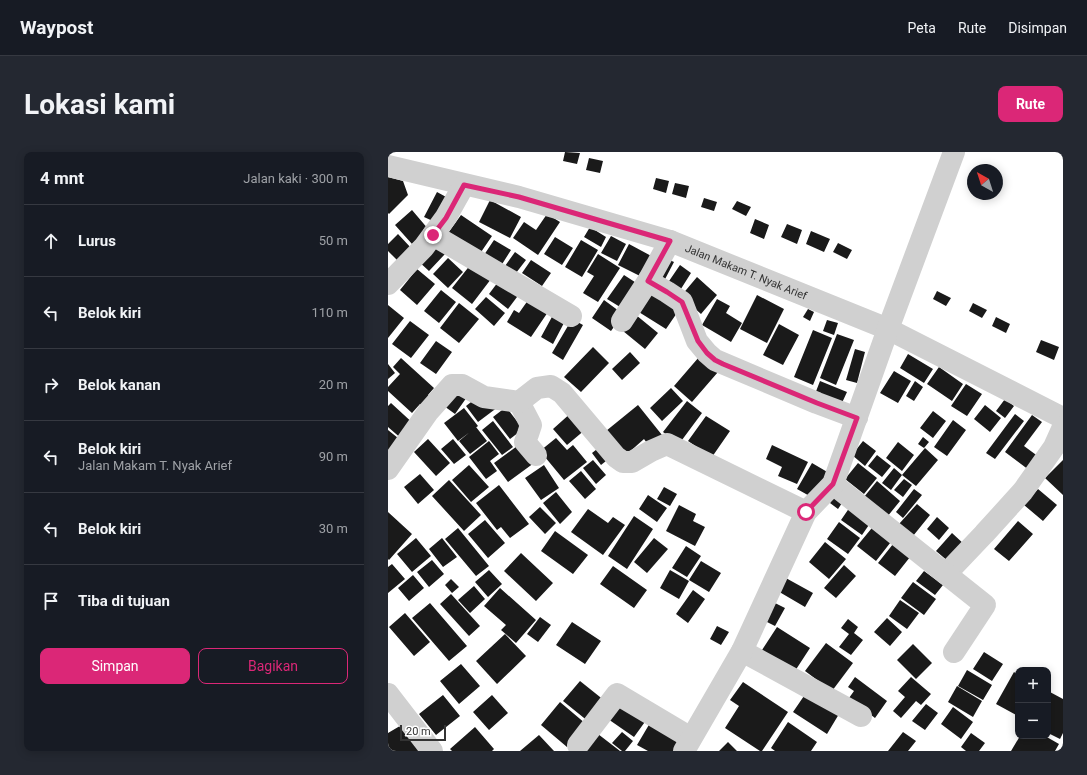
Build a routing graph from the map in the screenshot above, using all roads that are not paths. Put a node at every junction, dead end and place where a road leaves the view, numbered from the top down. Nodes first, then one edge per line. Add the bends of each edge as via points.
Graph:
1 (954, 152) edge
2 (388, 166) edge
3 (464, 185) junction
4 (433, 235) junction
5 (670, 241) junction
6 (389, 281) edge
7 (648, 281) junction
8 (570, 316) dead end
9 (622, 321) dead end
10 (888, 329) junction
11 (519, 402) junction
12 (857, 418) junction
13 (1063, 418) edge
14 (1063, 427) edge
15 (1058, 450) edge
16 (536, 455) dead end
17 (388, 469) edge
18 (833, 484) junction
19 (806, 512) junction
20 (946, 574) junction
21 (742, 651) junction
22 (954, 652) dead end
23 (388, 694) edge
24 (861, 716) dead end
25 (578, 745) dead end
26 (688, 745) edge
27 (432, 751) edge

1 - 10 street
2 - 3 street, Jalan Makam T. Nyak Arief
3 - 4 street via 446,218
3 - 5 street, Jalan Makam T. Nyak Arief via 519,197
4 - 6 street
4 - 8 street
5 - 7 street
5 - 10 street, Jalan Makam T. Nyak Arief
7 - 9 street
7 - 12 street via 682,302 698,341 715,360
10 - 12 street
10 - 13 street, Jalan Makam T. Nyak Arief
11 - 16 street via 531,425 525,442
11 - 17 street via 484,397 462,385 452,386 428,412
11 - 19 street via 537,388 551,386 562,393 622,462 632,462 667,444
12 - 18 street
14 - 15 street
15 - 20 street
18 - 19 street
18 - 20 street
19 - 21 street
20 - 22 street via 985,605
21 - 24 street
21 - 26 street
23 - 27 street
25 - 26 street via 617,694

